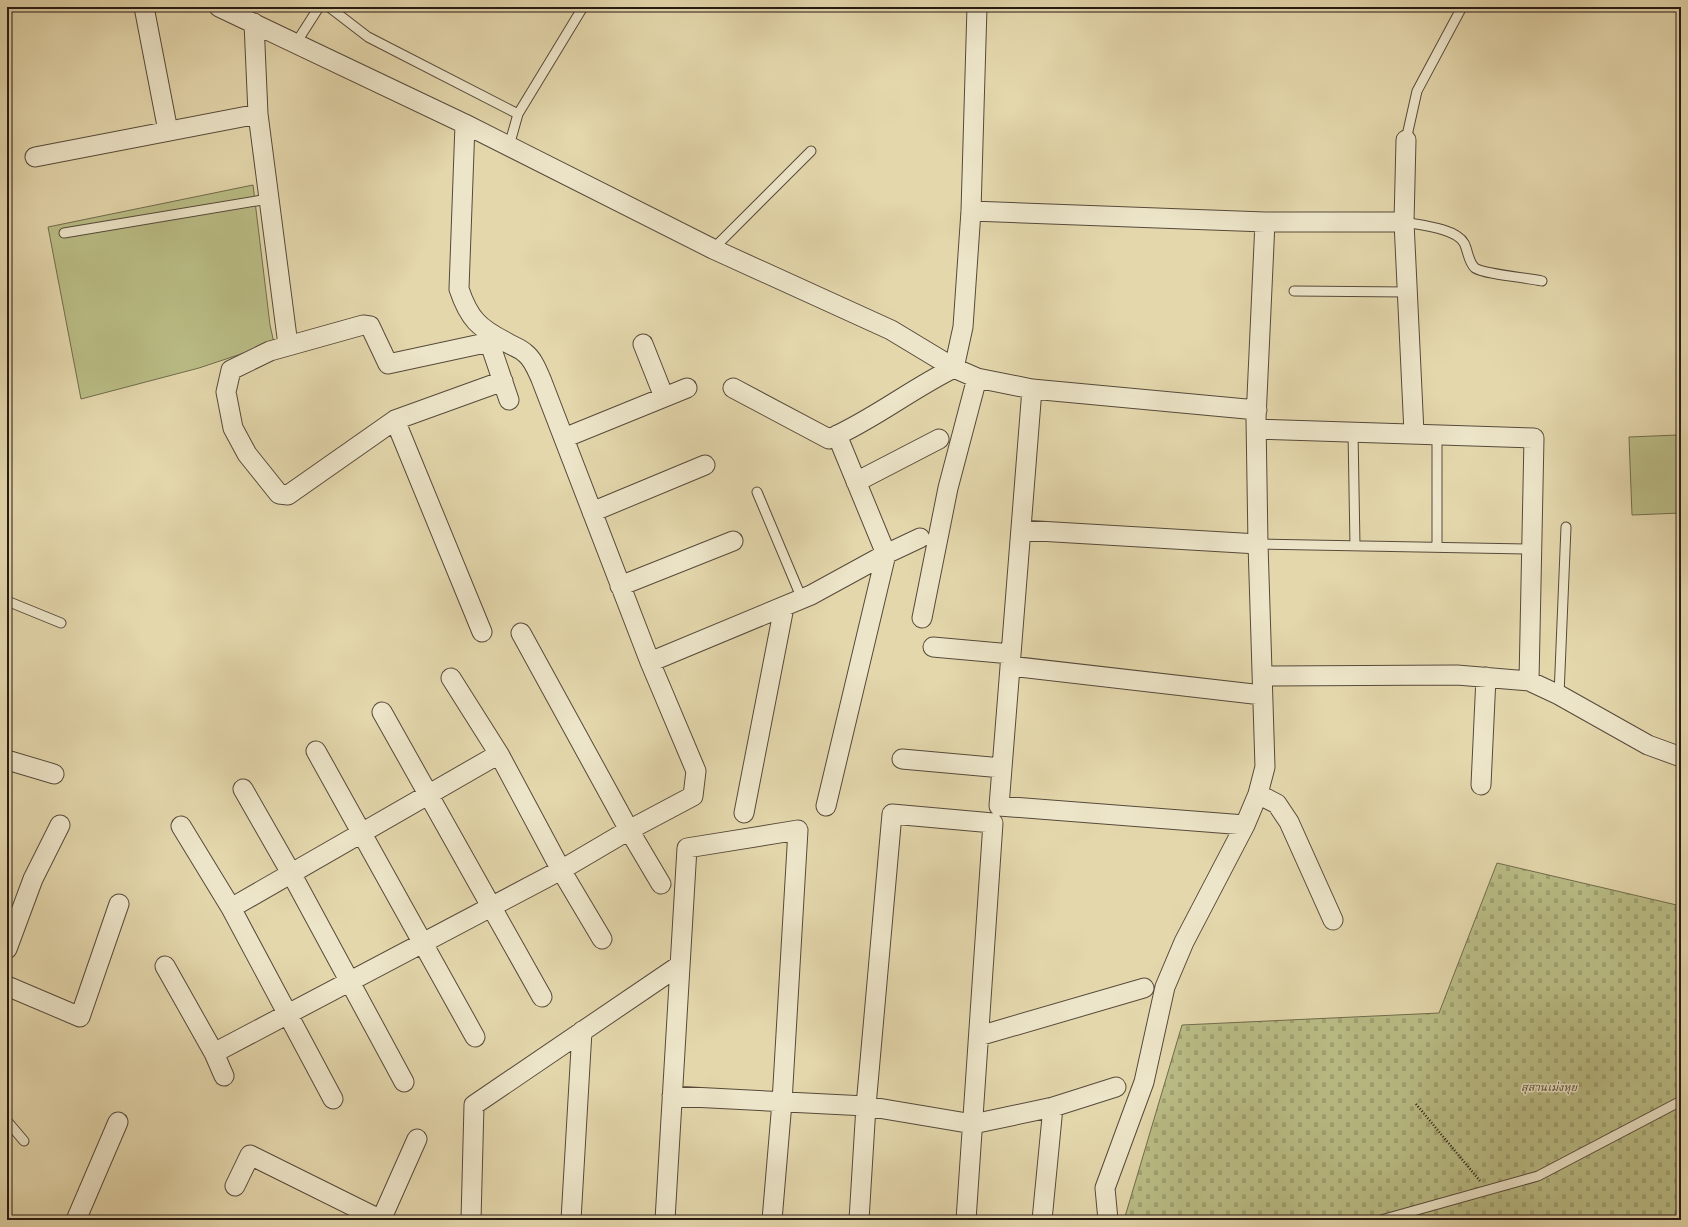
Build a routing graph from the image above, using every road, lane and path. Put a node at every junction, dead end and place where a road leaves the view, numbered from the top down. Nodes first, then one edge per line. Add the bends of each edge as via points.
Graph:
1 (144, 7) edge
2 (220, 7) edge
3 (319, 7) edge
4 (329, 7) edge
5 (584, 7) edge
6 (977, 7) edge
7 (1462, 7) edge
8 (254, 24) junction
9 (296, 42) junction
10 (258, 114) junction
11 (518, 114) junction
12 (464, 124) junction
13 (168, 131) junction
14 (1406, 140) joint
15 (509, 146) junction
16 (811, 151) dead end
17 (35, 157) dead end
18 (268, 199) junction
19 (971, 211) junction
20 (1265, 222) junction
21 (1404, 222) junction
22 (64, 233) dead end
23 (713, 249) junction
24 (1542, 280) dead end
25 (1294, 291) dead end
26 (1407, 292) junction
27 (488, 337) junction
28 (643, 344) dead end
29 (288, 345) junction
30 (954, 368) junction
31 (977, 378) junction
32 (502, 381) junction
33 (686, 388) dead end
34 (732, 388) dead end
35 (1032, 389) junction
36 (664, 397) junction
37 (509, 400) dead end
38 (1257, 419) junction
39 (395, 420) junction
40 (1353, 431) junction
41 (1414, 433) junction
42 (1437, 434) junction
43 (836, 435) junction
44 (564, 438) junction
45 (939, 439) dead end
46 (705, 465) dead end
47 (856, 482) junction
48 (757, 492) dead end
49 (592, 512) junction
50 (1566, 527) dead end
51 (1021, 530) junction
52 (920, 538) dead end
53 (733, 541) dead end
54 (1258, 544) junction
55 (1355, 546) junction
56 (1437, 547) junction
57 (1531, 549) junction
58 (886, 554) junction
59 (620, 586) junction
60 (802, 599) junction
61 (7, 601) edge
62 (784, 607) junction
63 (922, 618) dead end
64 (61, 623) dead end
65 (482, 632) dead end
66 (521, 633) dead end
67 (933, 647) dead end
68 (1011, 660) junction
69 (650, 662) junction
70 (1262, 676) junction
71 (1486, 677) junction
72 (451, 678) dead end
73 (1529, 681) junction
74 (1262, 695) junction
75 (1559, 695) junction
76 (382, 712) dead end
77 (316, 751) dead end
78 (498, 754) junction
79 (1681, 757) edge
80 (902, 759) dead end
81 (7, 760) edge
82 (1002, 768) junction
83 (54, 774) dead end
84 (1480, 785) dead end
85 (243, 789) dead end
86 (1258, 794) junction
87 (428, 795) junction
88 (826, 806) dead end
89 (744, 812) dead end
90 (60, 825) dead end
91 (1245, 825) junction
92 (181, 826) dead end
93 (629, 830) junction
94 (362, 833) junction
95 (561, 870) junction
96 (291, 873) junction
97 (660, 884) dead end
98 (119, 904) dead end
99 (231, 908) junction
100 (491, 908) junction
101 (1333, 920) dead end
102 (602, 939) dead end
103 (422, 944) junction
104 (7, 949) edge
105 (680, 964) junction
106 (165, 966) dead end
107 (350, 982) junction
108 (7, 986) edge
109 (1144, 988) dead end
110 (542, 997) dead end
111 (287, 1015) junction
112 (582, 1031) junction
113 (475, 1036) dead end
114 (979, 1036) junction
115 (214, 1053) junction
116 (224, 1076) dead end
117 (404, 1082) dead end
118 (1116, 1087) dead end
119 (672, 1096) junction
120 (333, 1099) dead end
121 (1681, 1101) edge
122 (782, 1102) junction
123 (1416, 1104) dead end
124 (866, 1106) junction
125 (1053, 1107) junction
126 (7, 1121) edge
127 (118, 1122) dead end
128 (973, 1124) junction
129 (417, 1139) dead end
130 (24, 1140) dead end
131 (235, 1186) dead end
132 (1484, 1191) junction
133 (76, 1220) edge
134 (381, 1220) edge
135 (471, 1220) edge
136 (571, 1220) edge
137 (665, 1220) edge
138 (772, 1220) edge
139 (859, 1220) edge
140 (966, 1220) edge
141 (1042, 1220) edge
142 (1108, 1220) edge
143 (1381, 1220) edge

1 - 13 street
2 - 8 street
3 - 9 lane
4 - 11 lane via 368,37
5 - 11 lane
6 - 19 street
7 - 14 lane via 1417,92
8 - 9 street
8 - 10 street
9 - 12 street
10 - 13 street
10 - 18 street
11 - 15 lane
12 - 15 street
12 - 27 street via 459,289 465,308
13 - 17 street
14 - 21 street
15 - 23 street
16 - 23 lane
18 - 22 lane
18 - 29 street
19 - 20 street
19 - 30 street via 963,327
20 - 21 street
20 - 38 street
21 - 24 lane via 1444,230 1457,236 1463,241 1470,261 1476,268 1486,272
21 - 26 street
23 - 30 street via 891,330
25 - 26 lane
26 - 41 street
27 - 29 street via 388,364 370,326 363,325
27 - 32 street
27 - 44 street via 526,353 534,364
28 - 36 street
29 - 39 street via 231,370 226,392 233,428 247,454 279,494 288,495
30 - 31 street
30 - 43 street
31 - 35 street
31 - 63 street via 948,488
32 - 37 street
32 - 39 street
33 - 36 street
34 - 43 street via 829,439
35 - 38 street
35 - 51 street
36 - 44 street
38 - 40 street
38 - 54 street
39 - 65 street
40 - 41 street
40 - 55 lane
41 - 42 street
42 - 56 lane
42 - 57 street via 1534,438
43 - 47 street
44 - 49 street
45 - 47 street
46 - 49 street
47 - 58 street
48 - 60 lane
49 - 59 street
50 - 75 lane
51 - 54 street
51 - 68 street
52 - 58 street
53 - 59 street
54 - 55 lane
54 - 70 street
55 - 56 lane
56 - 57 lane
57 - 73 street
58 - 60 street
58 - 88 street
59 - 69 street
60 - 62 street
61 - 64 lane
62 - 69 street
62 - 89 street
66 - 93 street
67 - 68 street
68 - 74 street
68 - 82 street
69 - 93 street via 696,771 693,796
70 - 71 street
70 - 74 street
71 - 73 street
71 - 84 street
72 - 78 street
73 - 75 street
74 - 86 street via 1265,766
75 - 79 street via 1648,745
76 - 87 street
77 - 94 street
78 - 87 street
78 - 95 street
80 - 82 street
81 - 83 street
82 - 91 street via 999,806
85 - 96 street
86 - 91 street
86 - 101 street via 1277,804 1289,822
87 - 94 street
87 - 100 street
90 - 104 street via 33,879
91 - 142 street via 1184,942 1165,987 1144,1082 1105,1188
92 - 99 street
93 - 95 street
93 - 97 street
94 - 96 street
94 - 103 street
95 - 100 street
95 - 102 street
96 - 99 street
96 - 107 street
98 - 108 street via 80,1017
99 - 111 street
100 - 103 street
100 - 110 street
103 - 107 street
103 - 113 street
105 - 112 street
105 - 119 street
105 - 122 street via 687,848 798,830
106 - 115 street
107 - 111 street
107 - 117 street
109 - 114 street
111 - 115 street
111 - 120 street
112 - 135 street via 474,1105
112 - 136 street
114 - 124 street via 993,823 892,814
114 - 128 street
115 - 116 street
118 - 125 street
119 - 122 street
119 - 137 street
121 - 132 lane via 1538,1176
122 - 124 street
122 - 138 street
123 - 132 path via 1478,1177
124 - 128 street
124 - 139 street
125 - 128 street
125 - 141 street
126 - 130 lane
127 - 133 street
128 - 140 street
129 - 134 street
131 - 134 street via 250,1155
132 - 143 lane

